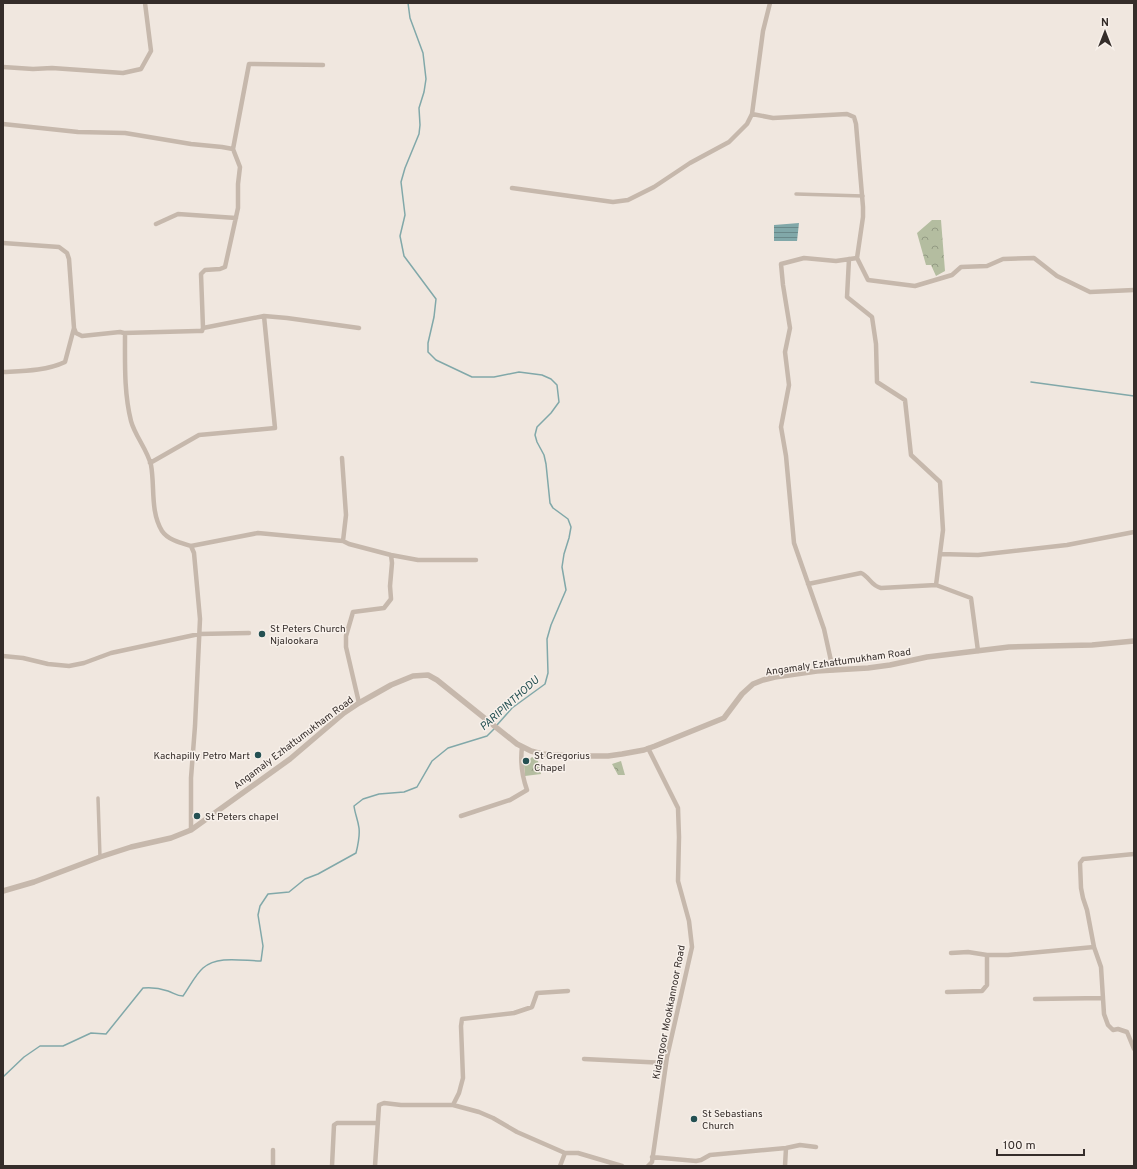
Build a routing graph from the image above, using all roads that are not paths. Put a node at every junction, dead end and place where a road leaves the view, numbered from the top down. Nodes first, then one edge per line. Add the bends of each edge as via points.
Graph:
1 (145, 3) edge
2 (770, 3) edge
3 (323, 65) dead end
4 (3, 67) edge
5 (752, 114) junction
6 (3, 124) edge
7 (232, 149) junction
8 (512, 188) dead end
9 (796, 194) dead end
10 (863, 196) junction
11 (236, 218) junction
12 (156, 224) dead end
13 (3, 243) edge
14 (857, 258) junction
15 (849, 259) junction
16 (1134, 290) edge
17 (264, 316) junction
18 (74, 328) junction
19 (203, 328) junction
20 (359, 328) dead end
21 (124, 333) junction
22 (3, 372) edge
23 (342, 458) dead end
24 (150, 463) junction
25 (1134, 532) edge
26 (343, 541) junction
27 (191, 546) junction
28 (940, 554) junction
29 (391, 555) junction
30 (476, 560) dead end
31 (808, 584) junction
32 (936, 585) junction
33 (249, 633) dead end
34 (199, 634) junction
35 (1134, 641) edge
36 (978, 651) junction
37 (3, 656) edge
38 (833, 670) junction
39 (359, 703) junction
40 (522, 747) junction
41 (648, 748) junction
42 (98, 798) dead end
43 (461, 816) dead end
44 (191, 830) junction
45 (1134, 854) edge
46 (100, 857) junction
47 (3, 891) edge
48 (1094, 947) junction
49 (951, 953) dead end
50 (987, 955) junction
51 (568, 991) dead end
52 (947, 992) dead end
53 (1103, 998) junction
54 (1035, 999) dead end
55 (1134, 1049) edge
56 (584, 1059) dead end
57 (666, 1063) junction
58 (453, 1104) junction
59 (378, 1123) junction
60 (816, 1147) dead end
61 (786, 1148) junction
62 (273, 1150) dead end
63 (565, 1153) junction
64 (652, 1157) junction
65 (273, 1166) edge
66 (332, 1166) edge
67 (375, 1166) edge
68 (560, 1166) edge
69 (622, 1166) edge
70 (648, 1166) edge
71 (785, 1166) edge

1 - 4 street via 151,51 140,69 123,73
2 - 5 street via 763,31
3 - 7 street via 249,64
5 - 8 street via 747,124 729,142 628,200 614,202
5 - 10 street via 773,118 847,114 854,117
6 - 7 street via 78,132 125,133
7 - 11 street via 240,167
9 - 10 street
10 - 14 street via 863,217
11 - 12 street via 178,214
11 - 19 street via 225,267 205,270 201,274
13 - 18 street via 59,247 67,253
14 - 15 street
14 - 16 street via 868,280 916,286 952,276 961,267 987,266 1003,259 1034,258 1057,276 1090,292
15 - 28 street via 847,297 872,317 878,382 905,400 911,455 940,482 943,530
15 - 31 street via 836,261 804,258 781,264 790,328 784,352 789,385 781,427 794,543
17 - 19 street
17 - 20 street
17 - 24 street via 275,428 199,435
18 - 21 street via 76,333 82,336
18 - 22 street via 65,362 31,370
19 - 21 street via 197,331
21 - 24 street via 129,412
23 - 26 street via 346,515
24 - 27 street via 154,510 159,525 169,538
25 - 28 street via 1067,545 978,555
26 - 27 street via 258,533
26 - 29 street
27 - 34 street via 194,553 200,619
28 - 32 street
29 - 30 street via 418,560
29 - 39 street via 391,599 384,608 353,612 346,636 346,647
31 - 32 street via 861,573 874,586 881,588
31 - 38 street via 824,629
32 - 36 street via 971,598
33 - 34 street
34 - 37 street via 111,653 68,666
34 - 44 street via 191,778
35 - 36 street, Angamaly Ezhattumukham Road
36 - 38 street, Angamaly Ezhattumukham Road via 890,665
38 - 41 street, Angamaly Ezhattumukham Road via 763,680 753,684 724,718
39 - 40 street, Angamaly Ezhattumukham Road via 413,676 428,675
39 - 44 street, Angamaly Ezhattumukham Road via 290,759
40 - 41 street, Angamaly Ezhattumukham Road via 542,754 586,756 608,756
40 - 43 street via 520,759 527,790 510,800
41 - 57 street, Kidangoor Mookkannoor Road via 678,808 678,881 689,921 692,947
42 - 46 street
44 - 46 street, Angamaly Ezhattumukham Road
45 - 48 street via 1083,859 1080,863 1081,888 1088,910
46 - 47 street, Angamaly Ezhattumukham Road
48 - 50 street
48 - 53 street via 1101,967
49 - 50 street
50 - 52 street via 987,985 982,991
51 - 58 street via 537,994 532,1007 514,1013 462,1019 463,1078
53 - 54 street
53 - 55 street via 1108,1025 1113,1030 1127,1032
56 - 57 street
57 - 64 street, Kidangoor Mookkannoor Road
58 - 59 street via 384,1103 379,1105
58 - 63 street via 493,1118 517,1132
59 - 66 street via 334,1125
59 - 67 street
60 - 61 street via 800,1145
61 - 64 street via 710,1155 696,1161
61 - 71 street
62 - 65 street
63 - 68 street
63 - 69 street via 578,1153
64 - 70 street, Kidangoor Mookkannoor Road via 652,1162

